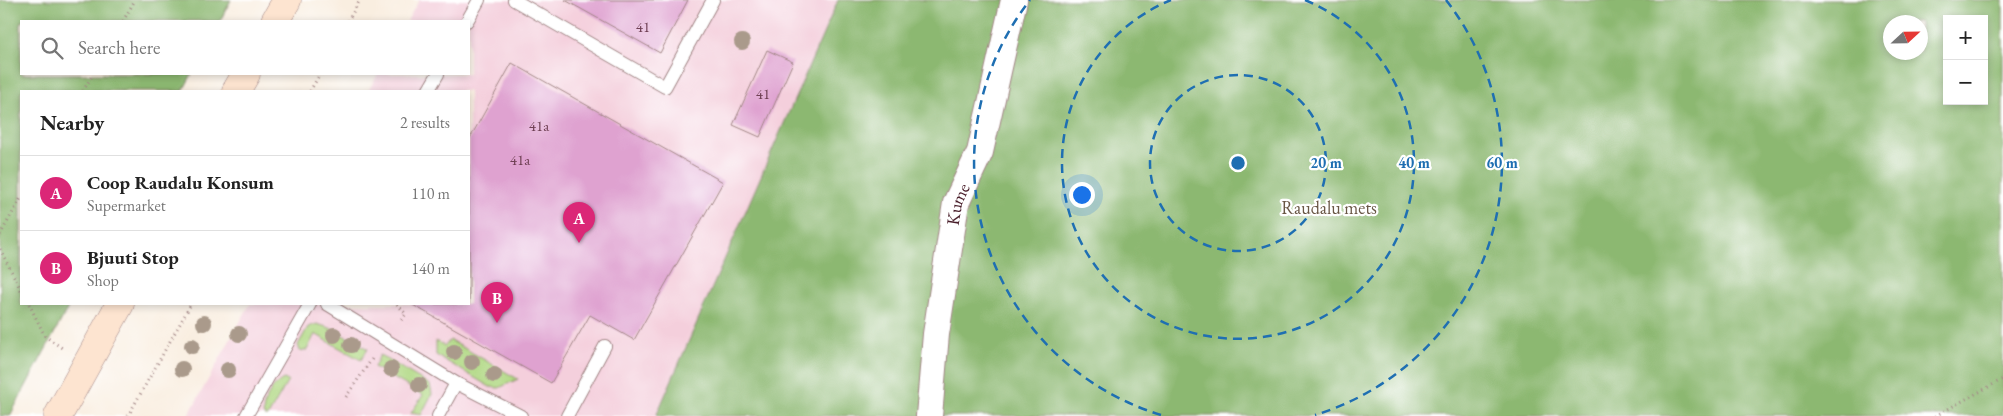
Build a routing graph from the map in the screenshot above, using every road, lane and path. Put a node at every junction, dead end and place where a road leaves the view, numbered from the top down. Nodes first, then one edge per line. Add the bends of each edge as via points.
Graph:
1 (135, 0) edge
2 (287, 0) edge
3 (360, 0) edge
4 (479, 0) edge
5 (514, 0) edge
6 (713, 0) edge
7 (1014, 0) edge
8 (124, 20) edge
9 (276, 20) edge
10 (349, 20) edge
11 (468, 20) edge
12 (92, 75) edge
13 (245, 75) edge
14 (319, 75) edge
15 (437, 75) edge
16 (84, 90) edge
17 (237, 90) edge
18 (311, 90) edge
19 (429, 90) edge
20 (20, 200) edge
21 (0, 235) edge
22 (0, 249) edge
23 (20, 288) edge
24 (30, 305) edge
25 (119, 305) edge
26 (190, 305) edge
27 (309, 305) edge
28 (329, 305) edge
29 (605, 346) dead end
30 (85, 366) junction
31 (2003, 379) edge
32 (456, 383) junction
33 (58, 416) edge
34 (128, 416) edge
35 (246, 416) edge
36 (438, 416) edge
37 (521, 416) edge
38 (567, 416) edge
39 (929, 416) edge
40 (1935, 416) edge

1 - 8 path
2 - 9 main road
3 - 10 path
4 - 11 lane
5 - 6 lane via 665,87
7 - 39 street, Kume via 980,152 956,203 936,334
12 - 16 path
13 - 17 main road
14 - 18 path
15 - 19 lane
20 - 21 path
22 - 23 path
24 - 30 path via 46,336
25 - 30 main road
26 - 34 path
27 - 35 lane
28 - 32 lane
29 - 38 lane
30 - 33 main road
31 - 40 path
32 - 36 lane
32 - 37 lane

